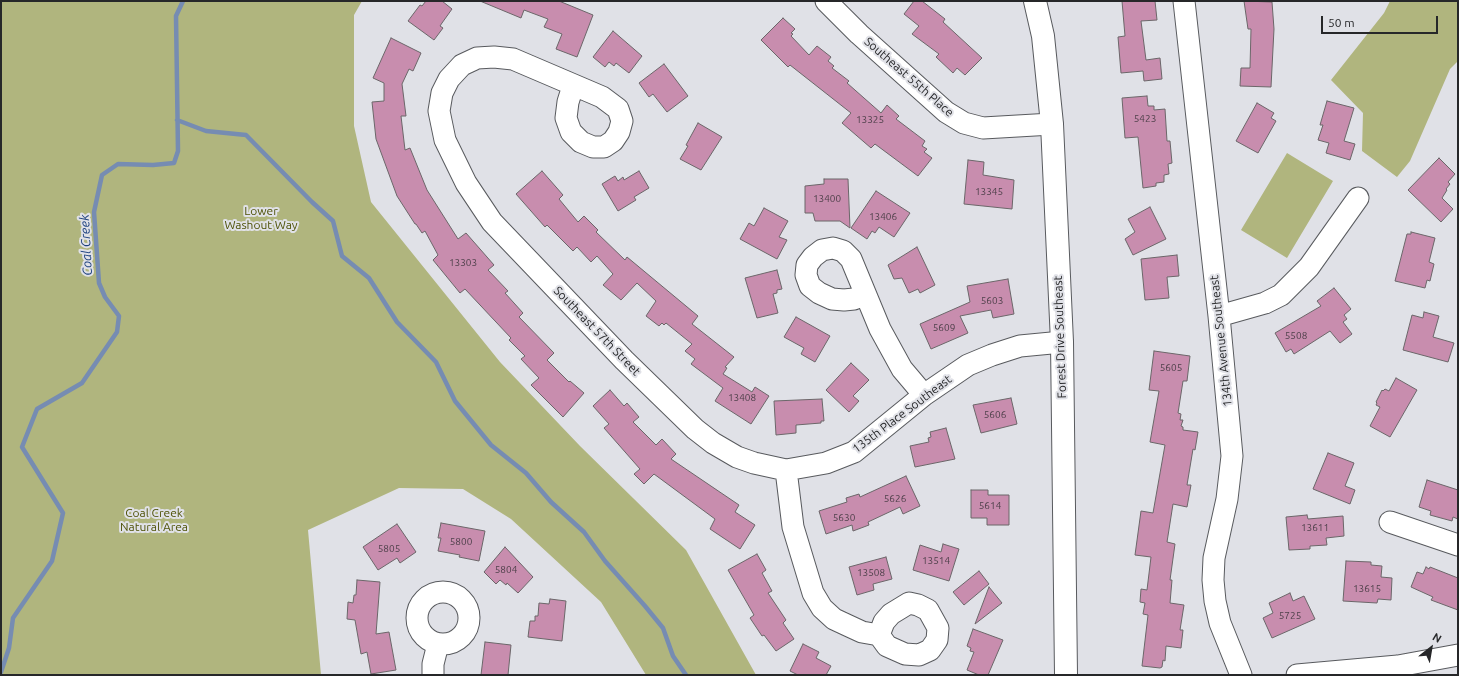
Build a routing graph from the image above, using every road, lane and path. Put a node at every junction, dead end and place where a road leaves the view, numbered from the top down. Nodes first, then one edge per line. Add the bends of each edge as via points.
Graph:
1 (826, 1) edge
2 (1035, 1) edge
3 (1184, 1) edge
4 (574, 86) dead end
5 (1052, 124) junction
6 (1358, 198) dead end
7 (865, 294) dead end
8 (1219, 316) junction
9 (1062, 342) junction
10 (924, 395) junction
11 (786, 470) junction
12 (1390, 522) dead end
13 (1458, 545) edge
14 (879, 634) dead end
15 (438, 644) dead end
16 (1458, 655) edge
17 (1398, 670) edge
18 (433, 675) edge
19 (1066, 675) edge
20 (1241, 675) edge
21 (1296, 675) edge

1 - 5 street, Southeast 55th Place via 837,14 946,112 964,123 982,128
2 - 5 main road, Forest Drive Southeast via 1043,36
3 - 8 street, 134th Avenue Southeast
4 - 11 street, Southeast 57th Street via 513,59 477,58 462,65 448,79 439,111 445,140 466,183 492,222 624,360 695,429 737,457
5 - 9 main road, Forest Drive Southeast
6 - 8 street via 1309,267 1281,295 1265,303
7 - 10 street via 880,329 902,369
8 - 20 street, 134th Avenue Southeast via 1232,456 1227,499 1214,558 1213,580 1220,623
9 - 10 street, 135th Place Southeast via 1020,346 992,354 968,365
9 - 19 main road, Forest Drive Southeast
10 - 11 street, 135th Place Southeast via 854,452 826,463
11 - 14 street via 793,527 813,593 822,608 834,619 862,632
12 - 13 street
15 - 18 street
16 - 17 street
17 - 21 street

